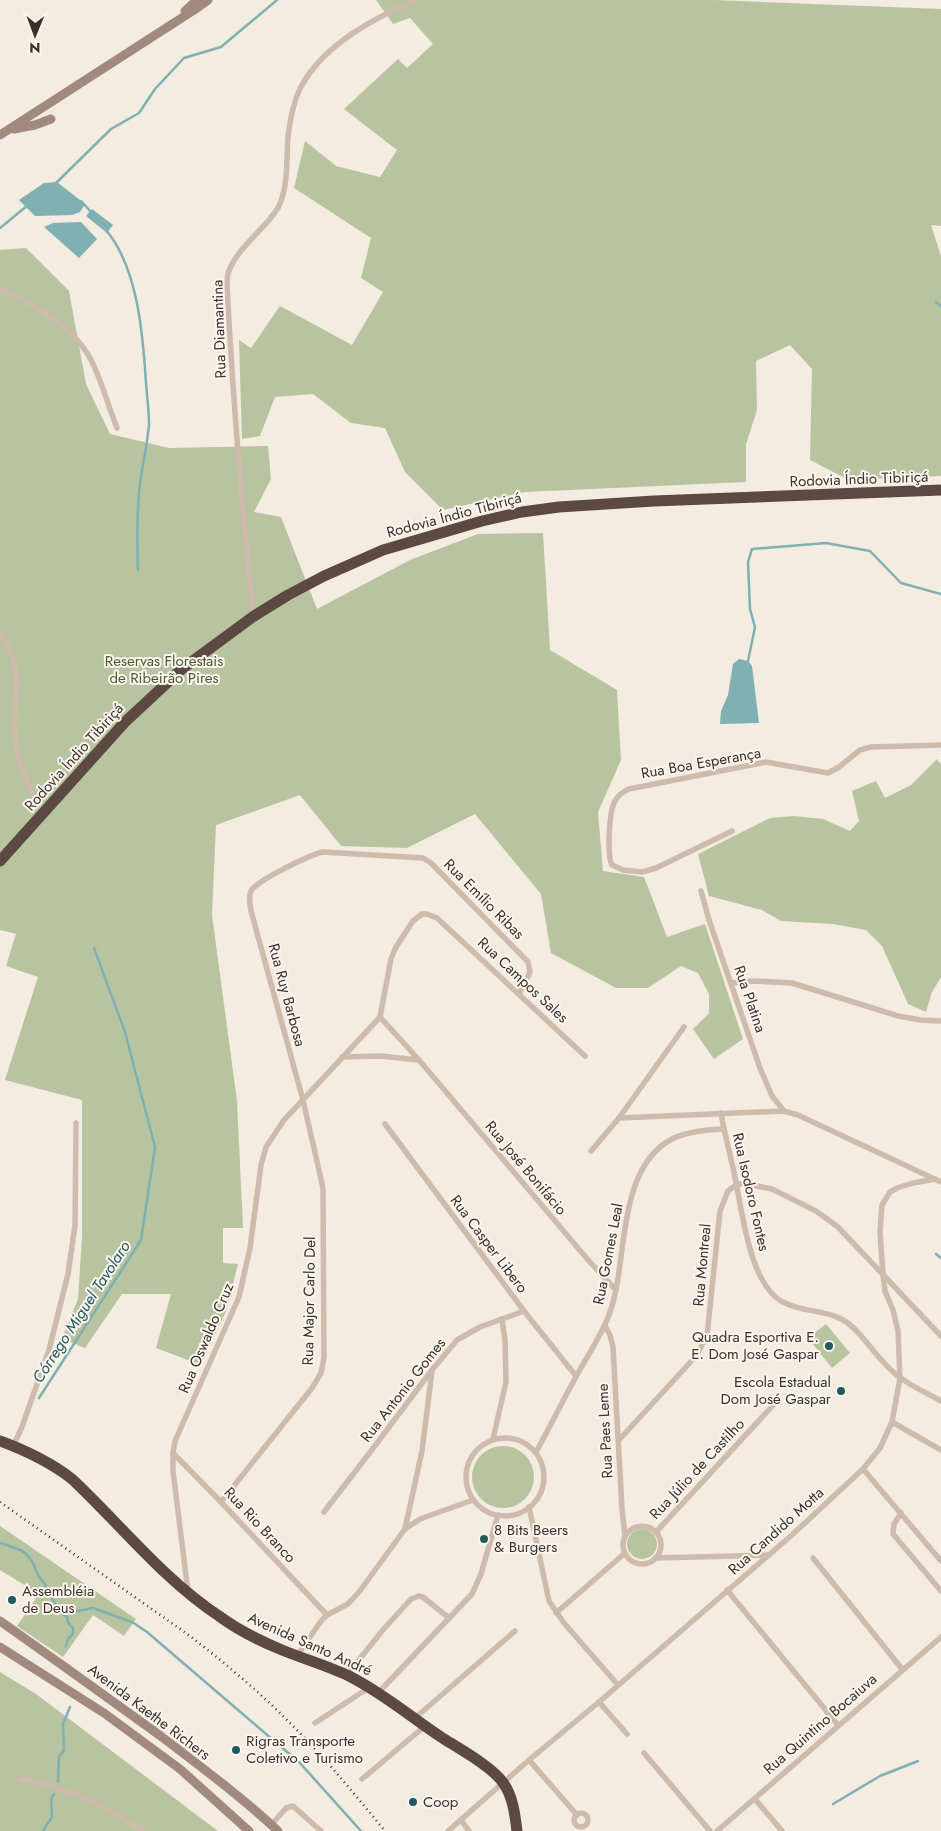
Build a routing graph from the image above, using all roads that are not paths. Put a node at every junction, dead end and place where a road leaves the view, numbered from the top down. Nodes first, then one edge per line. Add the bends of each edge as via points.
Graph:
1 (197, 0) edge
2 (208, 0) edge
3 (416, 0) edge
4 (172, 23) junction
5 (51, 119) dead end
6 (9, 130) junction
7 (0, 135) edge
8 (0, 288) edge
9 (116, 428) dead end
10 (941, 490) edge
11 (254, 616) junction
12 (0, 634) edge
13 (941, 746) edge
14 (43, 813) junction
15 (732, 831) dead end
16 (0, 861) edge
17 (701, 891) dead end
18 (250, 897) joint
19 (731, 984) junction
20 (519, 994) junction
21 (380, 1017) junction
22 (941, 1021) edge
23 (684, 1027) dead end
24 (585, 1056) dead end
25 (342, 1057) junction
26 (419, 1060) junction
27 (302, 1100) junction
28 (784, 1111) junction
29 (721, 1113) junction
30 (619, 1118) junction
31 (76, 1123) dead end
32 (385, 1124) dead end
33 (724, 1129) junction
34 (592, 1150) dead end
35 (938, 1181) edge
36 (736, 1184) junction
37 (883, 1274) junction
38 (616, 1290) junction
39 (524, 1310) junction
40 (502, 1318) junction
41 (605, 1326) junction
42 (941, 1336) edge
43 (432, 1370) junction
44 (576, 1376) junction
45 (900, 1378) junction
46 (777, 1401) dead end
47 (941, 1401) edge
48 (892, 1422) junction
49 (493, 1439) junction
50 (619, 1440) junction
51 (0, 1441) edge
52 (13, 1446) junction
53 (941, 1450) edge
54 (536, 1452) junction
55 (173, 1453) junction
56 (864, 1469) junction
57 (473, 1500) junction
58 (221, 1502) junction
59 (529, 1507) junction
60 (324, 1512) dead end
61 (901, 1514) junction
62 (498, 1515) junction
63 (405, 1529) junction
64 (656, 1532) junction
65 (625, 1536) junction
66 (625, 1553) junction
67 (769, 1555) junction
68 (655, 1558) junction
69 (813, 1558) dead end
70 (941, 1561) edge
71 (727, 1590) junction
72 (941, 1591) edge
73 (188, 1595) junction
74 (556, 1613) junction
75 (327, 1615) junction
76 (449, 1618) junction
77 (0, 1621) edge
78 (515, 1630) dead end
79 (941, 1637) edge
80 (0, 1647) edge
81 (297, 1656) junction
82 (902, 1669) junction
83 (346, 1675) junction
84 (618, 1685) junction
85 (374, 1689) junction
86 (599, 1702) junction
87 (414, 1719) junction
88 (315, 1723) dead end
89 (838, 1725) junction
90 (425, 1726) junction
91 (627, 1734) dead end
92 (644, 1753) dead end
93 (529, 1760) junction
94 (211, 1775) junction
95 (20, 1779) dead end
96 (362, 1779) dead end
97 (504, 1782) junction
98 (199, 1787) junction
99 (755, 1799) junction
100 (577, 1815) dead end
101 (460, 1820) junction
102 (274, 1828) edge
103 (143, 1831) edge
104 (249, 1831) edge
105 (321, 1831) edge
106 (448, 1831) edge
107 (469, 1831) edge
108 (517, 1831) edge
109 (710, 1831) edge
110 (717, 1831) edge
111 (782, 1831) edge

1 - 4 main road
2 - 4 main road
3 - 11 street, Rua Diamantina via 359,29 324,56 301,86 288,135 285,191 277,209 229,271 227,286 236,430
4 - 6 main road
5 - 6 main road
6 - 7 main road
8 - 9 street via 39,308 82,345 94,365
10 - 11 highway, Rodovia Índio Tibiriçá via 654,501 522,512 431,534 382,550 302,587
11 - 14 highway, Rodovia Índio Tibiriçá via 182,669 149,698
12 - 14 street via 15,663 18,681 14,722 16,745 24,776
13 - 15 street, Rua Boa Esperança via 860,750 828,773 756,763 629,789 618,796 612,812 609,853 612,865 642,872
14 - 16 highway, Rodovia Índio Tibiriçá
17 - 19 street, Rua Platina
18 - 20 street, Rua Emílio Ribas via 260,881 318,854 339,852 423,858 528,962 530,972
18 - 27 street, Rua Ruy Barbosa via 251,911
19 - 22 street via 792,983 898,1016
19 - 28 street, Rua Platina via 766,1082
20 - 21 street, Rua Campos Sales via 443,923 432,915 422,914 408,928 391,959
20 - 24 street, Rua Campos Sales
21 - 25 street, Rua Oswaldo Cruz
21 - 26 street, Rua José Bonifácio
23 - 30 street
25 - 26 street
25 - 27 street, Rua Oswaldo Cruz
26 - 38 street, Rua José Bonifácio
27 - 55 street, Rua Oswaldo Cruz via 266,1147 239,1297 183,1422
27 - 58 street, Rua Major Carlo Del via 323,1188 324,1358 321,1373
28 - 29 street
28 - 35 street
29 - 30 street
29 - 33 street, Rua Isodoro Fontes
30 - 34 street
31 - 52 street via 75,1225 68,1274 49,1350
32 - 39 street, Rua Casper Libero
33 - 36 street, Rua Isodoro Fontes
33 - 38 street, Rua Gomes Leal via 672,1139 646,1163 630,1202
35 - 37 street, Rua Candido Motta via 897,1188 885,1198 880,1220
36 - 37 street via 772,1189 816,1211 838,1227
36 - 45 street, Rua Isodoro Fontes via 753,1258 771,1292 791,1306 840,1318
36 - 50 street, Rua Montreal via 728,1191 720,1211 707,1336 696,1356
37 - 42 street
37 - 45 street, Rua Candido Motta via 898,1331
38 - 41 street, Rua Gomes Leal
39 - 40 street, Rua Antonio Gomes
39 - 44 street, Rua Casper Libero
40 - 43 street, Rua Antonio Gomes via 457,1340
40 - 49 street via 506,1382
41 - 44 street, Rua Gomes Leal
41 - 50 street, Rua Paes Leme via 613,1347
43 - 60 street, Rua Antonio Gomes
43 - 63 street via 422,1451
44 - 54 street, Rua Gomes Leal
45 - 47 street, Rua Isodoro Fontes
45 - 48 street, Rua Candido Motta
46 - 64 street, Rua Júlio de Castilho
48 - 53 street
48 - 56 street, Rua Candido Motta via 880,1448
49 - 54 street via 514,1439
49 - 57 street via 475,1451 469,1460 466,1481
50 - 65 street, Rua Paes Leme
51 - 52 highway, Avenida Santo André
52 - 73 highway, Avenida Santo André via 42,1458 72,1479
54 - 59 street via 542,1466 543,1484 536,1501
55 - 58 street, Rua Rio Branco
55 - 73 street, Rua Oswaldo Cruz
56 - 61 street
56 - 67 street, Rua Candido Motta
57 - 62 street
57 - 63 street
58 - 75 street, Rua Rio Branco
59 - 62 street via 509,1516
59 - 74 street via 546,1589
61 - 70 street
61 - 72 street via 894,1524 893,1534
62 - 76 street via 476,1586
63 - 75 street via 348,1604
64 - 65 street via 640,1526
64 - 68 street via 661,1548
65 - 66 street
66 - 68 street via 639,1563
66 - 74 street
67 - 68 street
67 - 71 street, Rua Candido Motta
69 - 82 street
71 - 84 street, Rua Candido Motta
71 - 89 street
73 - 81 highway, Avenida Santo André via 239,1630
74 - 84 street
75 - 81 street
76 - 83 street via 423,1597 411,1599
76 - 85 street
77 - 94 main road, Avenida Kaethe Richers
78 - 87 street
79 - 82 street, Rua Quintino Bocaiuva
80 - 98 main road, Avenida Kaethe Richers via 104,1713 180,1769
81 - 83 highway, Avenida Santo André
82 - 89 street, Rua Quintino Bocaiuva
83 - 85 highway, Avenida Santo André
84 - 86 street, Rua Candido Motta
85 - 87 highway, Avenida Santo André
85 - 88 street
86 - 91 street
86 - 93 street, Rua Candido Motta
87 - 90 highway, Avenida Santo André
89 - 99 street, Rua Quintino Bocaiuva
90 - 96 street
90 - 97 highway, Avenida Santo André
92 - 109 street
93 - 97 street, Rua Candido Motta
93 - 100 street
94 - 98 main road
94 - 102 main road, Avenida Kaethe Richers
95 - 103 street via 61,1788 86,1798
97 - 101 street, Rua Candido Motta
97 - 108 highway
98 - 104 main road, Avenida Kaethe Richers
99 - 110 street, Rua Quintino Bocaiuva
99 - 111 street
101 - 106 street, Rua Candido Motta
101 - 107 street
102 - 105 street via 286,1808 293,1806

